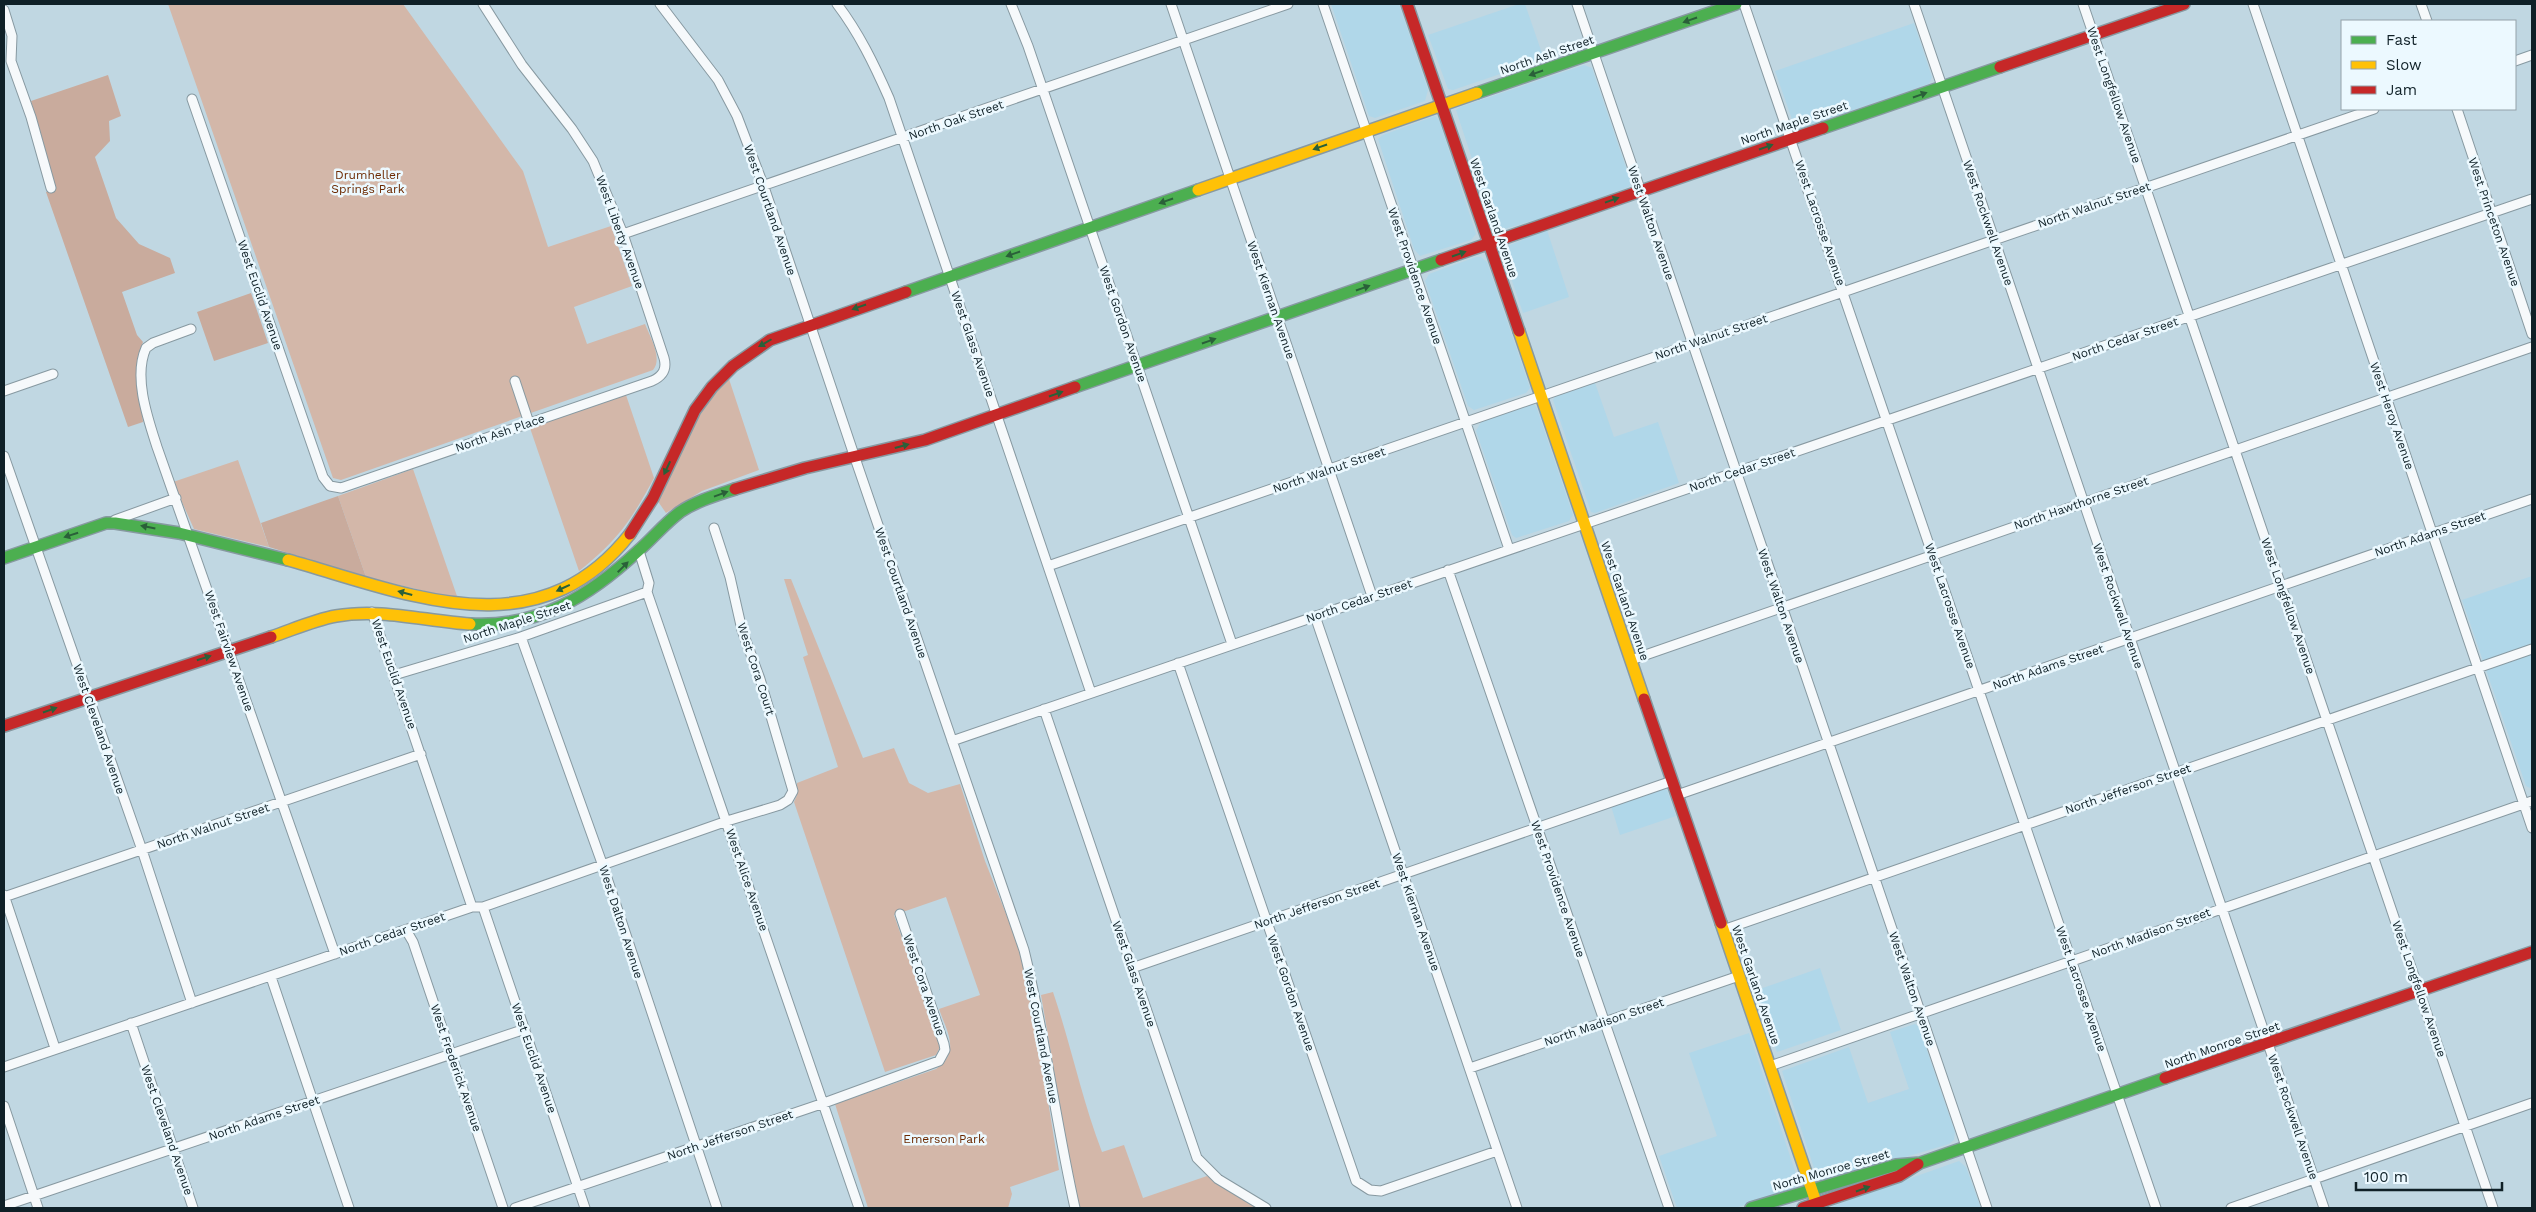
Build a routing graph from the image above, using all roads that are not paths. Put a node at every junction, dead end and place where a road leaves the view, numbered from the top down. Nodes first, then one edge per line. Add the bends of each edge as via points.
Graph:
1 (483, 4) edge
2 (660, 4) edge
3 (837, 4) edge
4 (1011, 4) edge
5 (1171, 4) edge
6 (1288, 4) edge
7 (1322, 4) edge
8 (1406, 4) edge
9 (1577, 4) edge
10 (1736, 4) edge
11 (1744, 4) edge
12 (1914, 4) edge
13 (2083, 4) edge
14 (2184, 4) edge
15 (2252, 4) edge
16 (2421, 4) edge
17 (4, 10) edge
18 (2427, 20) edge
19 (2093, 35) junction
20 (1183, 40) junction
21 (8, 49) edge
22 (1593, 54) junction
23 (2532, 55) edge
24 (2516, 61) edge
25 (1942, 87) junction
26 (1043, 89) junction
27 (192, 99) dead end
28 (1442, 105) junction
29 (2371, 110) edge
30 (2457, 110) edge
31 (1366, 131) junction
32 (2297, 136) junction
33 (903, 138) junction
34 (1791, 139) junction
35 (1230, 178) junction
36 (764, 187) junction
37 (51, 188) dead end
38 (2145, 188) junction
39 (1640, 190) junction
40 (2532, 199) edge
41 (2492, 213) junction
42 (1090, 227) junction
43 (623, 234) junction
44 (1994, 240) junction
45 (1488, 244) junction
46 (2340, 264) junction
47 (1413, 270) junction
48 (950, 276) junction
49 (1843, 291) junction
50 (2189, 316) junction
51 (1277, 318) junction
52 (810, 324) junction
53 (191, 329) dead end
54 (2532, 334) edge
55 (1692, 343) junction
56 (2532, 347) edge
57 (1137, 366) junction
58 (2038, 369) junction
59 (664, 372) joint
60 (53, 374) dead end
61 (515, 381) dead end
62 (4, 391) edge
63 (1540, 397) junction
64 (2385, 397) junction
65 (997, 414) junction
66 (1887, 420) junction
67 (1466, 422) junction
68 (529, 423) junction
69 (2234, 449) junction
70 (4, 456) edge
71 (854, 458) junction
72 (1329, 470) junction
73 (1736, 472) junction
74 (333, 488) joint
75 (176, 498) junction
76 (2532, 499) edge
77 (2082, 503) junction
78 (1188, 519) junction
79 (106, 523) junction
80 (1584, 523) junction
81 (714, 528) dead end
82 (2432, 533) junction
83 (189, 536) junction
84 (36, 546) junction
85 (1509, 549) junction
86 (639, 551) junction
87 (1933, 555) junction
88 (4, 558) edge
89 (1048, 566) junction
90 (1448, 570) junction
91 (2281, 585) junction
92 (647, 592) junction
93 (1372, 596) junction
94 (1782, 608) junction
95 (372, 612) junction
96 (1315, 616) junction
97 (521, 637) junction
98 (2129, 639) junction
99 (1232, 644) junction
100 (2532, 649) edge
101 (229, 650) junction
102 (1631, 660) junction
103 (1178, 663) junction
104 (2477, 668) junction
105 (394, 675) junction
106 (1979, 691) junction
107 (1091, 693) junction
108 (88, 697) junction
109 (1044, 709) junction
110 (2327, 720) junction
111 (4, 726) edge
112 (952, 741) junction
113 (1827, 744) junction
114 (422, 754) junction
115 (2175, 773) junction
116 (1672, 781) junction
117 (1677, 795) junction
118 (282, 801) junction
119 (2528, 802) edge
120 (780, 806) joint
121 (727, 821) junction
122 (2025, 825) junction
123 (1537, 828) junction
124 (2532, 828) edge
125 (142, 850) junction
126 (2373, 856) junction
127 (603, 866) junction
128 (1403, 874) junction
129 (1873, 877) junction
130 (4, 896) edge
131 (472, 907) junction
132 (484, 907) junction
133 (2221, 908) junction
134 (900, 914) dead end
135 (1267, 921) junction
136 (406, 930) junction
137 (1723, 930) junction
138 (2532, 952) edge
139 (335, 954) junction
140 (2072, 962) junction
141 (1132, 968) junction
142 (1738, 976) junction
143 (271, 977) junction
144 (2420, 990) junction
145 (192, 1003) junction
146 (1921, 1014) junction
147 (1604, 1022) junction
148 (131, 1023) junction
149 (525, 1029) junction
150 (2268, 1044) junction
151 (55, 1048) junction
152 (451, 1054) junction
153 (943, 1056) joint
154 (1770, 1066) junction
155 (4, 1067) edge
156 (1470, 1068) junction
157 (2118, 1096) junction
158 (313, 1101) junction
159 (824, 1103) junction
160 (2532, 1103) edge
161 (4, 1106) edge
162 (2466, 1126) junction
163 (696, 1146) junction
164 (1967, 1147) junction
165 (173, 1149) junction
166 (1497, 1151) junction
167 (1920, 1163) junction
168 (2315, 1179) junction
169 (578, 1187) junction
170 (1812, 1190) junction
171 (34, 1196) junction
172 (4, 1206) edge
173 (1817, 1206) edge
174 (38, 1208) edge
175 (193, 1208) edge
176 (350, 1208) edge
177 (504, 1208) edge
178 (515, 1208) edge
179 (585, 1208) edge
180 (717, 1208) edge
181 (859, 1208) edge
182 (1075, 1208) edge
183 (1266, 1208) edge
184 (1517, 1208) edge
185 (1669, 1208) edge
186 (1751, 1208) edge
187 (1803, 1208) edge
188 (1987, 1208) edge
189 (2156, 1208) edge
190 (2231, 1208) edge
191 (2324, 1208) edge
192 (2493, 1208) edge

1 - 43 street, West Liberty Avenue via 522,65 593,161
2 - 36 street, West Courtland Avenue via 718,80 737,116
3 - 33 street, West Glass Avenue via 873,61
4 - 26 street, West Gordon Avenue
5 - 20 street, West Kiernan Avenue
6 - 20 street, North Oak Street
7 - 31 street, West Providence Avenue
8 - 28 main road, West Garland Avenue
9 - 22 street, West Walton Avenue
10 -> 22 main road, North Ash Street
11 - 34 street, West Lacrosse Avenue
12 - 25 street, West Rockwell Avenue
13 - 19 street, West Longfellow Avenue
14 - 19 main road, North Maple Street
15 - 32 street, West Heroy Avenue
16 - 18 street
17 - 21 street via 12,36
19 - 25 main road, North Maple Street
19 - 38 street, West Longfellow Avenue
20 - 26 street, North Oak Street
20 - 35 street, West Kiernan Avenue
21 - 37 street
22 -> 28 main road, North Ash Street
22 - 39 street, West Walton Avenue
23 - 24 street
34 -> 25 main road, North Maple Street
25 - 44 street, West Rockwell Avenue
26 - 33 street, North Oak Street
26 - 42 street, West Gordon Avenue
27 - 74 street, West Euclid Avenue via 323,477
28 - 31 main road, North Ash Street
28 - 45 main road, West Garland Avenue
29 - 32 street, North Walnut Street
30 - 41 street, West Princeton Avenue
31 -> 35 main road, North Ash Street
31 - 47 street, West Providence Avenue
32 - 38 street, North Walnut Street
32 - 46 street, West Heroy Avenue
33 - 36 street, North Oak Street
33 - 48 street, West Glass Avenue
39 -> 34 main road, North Maple Street
34 - 49 street, West Lacrosse Avenue
35 -> 42 main road, North Ash Street
35 - 51 street, West Kiernan Avenue
36 - 43 street, North Oak Street
36 - 52 street, West Courtland Avenue
38 - 44 street, North Walnut Street
38 - 50 street, West Longfellow Avenue
45 -> 39 main road, North Maple Street
39 - 55 street, West Walton Avenue
40 - 41 street, North Cedar Street
41 - 46 street, North Cedar Street
41 - 54 street, West Princeton Avenue
42 -> 48 main road, North Ash Street
42 - 57 street, West Gordon Avenue
43 - 59 street, West Liberty Avenue via 664,358
44 - 49 street, North Walnut Street
44 - 58 street, West Rockwell Avenue
47 -> 45 main road, North Maple Street
45 - 63 main road, West Garland Avenue
46 - 50 street, North Cedar Street
46 - 64 street, West Heroy Avenue
51 -> 47 main road, North Maple Street
47 - 67 street, West Providence Avenue
48 -> 52 main road, North Ash Street
48 - 65 street, West Glass Avenue
49 - 55 street, North Walnut Street
49 - 66 street, West Lacrosse Avenue
50 - 58 street, North Cedar Street
50 - 69 street, West Longfellow Avenue
57 -> 51 main road, North Maple Street
51 - 72 street, West Kiernan Avenue
52 - 71 street, West Courtland Avenue
52 -> 83 main road, North Ash Street via 770,340 738,360 713,385 688,422 646,511 628,538 592,571 546,595 499,606 453,604
53 - 75 street, West Fairview Avenue via 148,346 142,365 153,433
55 - 63 street, North Walnut Street
55 - 73 street, West Walton Avenue
56 - 64 street, North Hawthorne Street
65 -> 57 main road, North Maple Street
57 - 78 street, West Gordon Avenue
58 - 66 street, North Cedar Street
58 - 77 street, West Rockwell Avenue
59 - 68 street, North Ash Place via 652,381
60 - 62 street
61 - 68 street
63 - 67 street, North Walnut Street
63 - 80 main road, West Garland Avenue
64 - 69 street, North Hawthorne Street
64 - 82 street, West Heroy Avenue
71 -> 65 main road, North Maple Street via 925,440
65 - 89 street, West Glass Avenue
66 - 73 street, North Cedar Street
66 - 87 street, West Lacrosse Avenue
67 - 72 street, North Walnut Street
67 - 85 street, West Providence Avenue
68 - 74 street, North Ash Place via 341,488
69 - 77 street, North Hawthorne Street
69 - 91 street, West Longfellow Avenue
70 - 84 street, West Cleveland Avenue
86 -> 71 main road, North Maple Street via 674,517 701,502 771,476
71 - 112 street, West Courtland Avenue
72 - 78 street, North Walnut Street
72 - 93 street, West Kiernan Avenue
73 - 80 street, North Cedar Street
73 - 94 street, West Walton Avenue
75 - 79 street
75 - 83 street, West Fairview Avenue
76 - 82 street, North Adams Street
77 - 87 street, North Hawthorne Street
77 - 98 street, West Rockwell Avenue
78 - 89 street, North Walnut Street
78 - 99 street, West Gordon Avenue
83 -> 79 main road, North Ash Street
79 -> 84 main road
80 - 85 street, North Cedar Street
80 - 102 main road, West Garland Avenue
81 - 120 street, West Cora Court via 742,630 793,791
82 - 91 street, North Adams Street
82 - 104 street, West Heroy Avenue
83 - 101 street, West Fairview Avenue
84 - 88 main road
84 - 108 street, West Cleveland Avenue
85 - 90 street, North Cedar Street
86 - 92 street, West Alice Avenue via 649,583
95 -> 86 main road, North Maple Street via 462,625 522,621 578,600 606,582
87 - 94 street, North Hawthorne Street
87 - 106 street, West Lacrosse Avenue
89 - 107 street, West Glass Avenue
90 - 93 street, North Cedar Street
90 - 123 street, West Providence Avenue
91 - 98 street, North Adams Street
91 - 110 street, West Longfellow Avenue
92 - 97 street, North Maple Street
92 - 121 street, West Alice Avenue
93 - 96 street, North Cedar Street
94 - 102 street, North Hawthorne Street
94 - 113 street, West Walton Avenue
95 - 101 main road, North Maple Street via 334,616
95 - 105 street, West Euclid Avenue
96 - 99 street, North Cedar Street
96 - 128 street, West Kiernan Avenue
97 - 105 street, North Maple Street
97 - 127 street, West Dalton Avenue
98 - 106 street, North Adams Street
98 - 115 street, West Rockwell Avenue
99 - 103 street, North Cedar Street
100 - 104 street, North Jefferson Street
108 -> 101 main road, North Maple Street
101 - 118 street, West Fairview Avenue
102 - 116 main road, West Garland Avenue
103 - 107 street, North Cedar Street
103 - 135 street, West Gordon Avenue
104 - 110 street, North Jefferson Street
104 - 119 street, West Heroy Avenue
105 - 114 street, West Euclid Avenue
106 - 113 street, North Adams Street
106 - 122 street, West Lacrosse Avenue
107 - 109 street, North Cedar Street
111 -> 108 main road, North Maple Street
108 - 125 street, West Cleveland Avenue
109 - 112 street, North Cedar Street
109 - 141 street, West Glass Avenue
110 - 115 street, North Jefferson Street
110 - 126 street, West Longfellow Avenue
112 - 182 street, West Courtland Avenue via 1024,950 1036,997
113 - 117 street, North Adams Street
113 - 129 street, West Walton Avenue
114 - 118 street, North Walnut Street
114 - 131 street, West Euclid Avenue
115 - 122 street, North Jefferson Street
115 - 133 street, West Rockwell Avenue
116 - 117 main road, West Garland Avenue
116 - 123 street, North Jefferson Street
117 - 137 main road, West Garland Avenue
118 - 125 street, North Walnut Street
118 - 139 street, West Fairview Avenue
119 - 124 street, West Heroy Avenue
119 - 126 street, North Madison Street
120 - 121 street, North Cedar Street
121 - 127 street, North Cedar Street
121 - 159 street, West Alice Avenue
122 - 129 street, North Jefferson Street
122 - 140 street, West Lacrosse Avenue
123 - 128 street, North Jefferson Street
123 - 147 street, West Providence Avenue
125 - 130 street, North Walnut Street
125 - 145 street, West Cleveland Avenue
126 - 133 street, North Madison Street
126 - 144 street, West Longfellow Avenue
127 - 132 street, North Cedar Street
127 - 163 street, West Dalton Avenue
128 - 135 street, North Jefferson Street
128 - 156 street, West Kiernan Avenue
129 - 137 street, North Jefferson Street
129 - 146 street, West Walton Avenue
130 - 151 street
131 - 132 street, North Cedar Street
131 - 136 street, North Cedar Street
132 - 149 street, West Euclid Avenue
133 - 140 street, North Madison Street
133 - 150 street, West Rockwell Avenue
134 - 153 street, West Cora Avenue via 944,1044
135 - 141 street, North Jefferson Street
135 - 166 street, West Gordon Avenue via 1356,1181 1370,1190 1381,1191
136 - 139 street, North Cedar Street
136 - 152 street, West Frederick Avenue
137 - 142 main road, West Garland Avenue
138 - 144 main road, North Monroe Street
139 - 143 street, North Cedar Street
140 - 146 street, North Madison Street
140 - 157 street, West Lacrosse Avenue
141 - 183 street, West Glass Avenue via 1197,1158 1218,1179
142 - 147 street, North Madison Street
142 - 154 main road, West Garland Avenue
143 - 145 street, North Cedar Street
143 - 158 street
144 - 150 main road, North Monroe Street
144 - 162 street, West Longfellow Avenue
145 - 148 street, North Cedar Street
146 - 154 street, North Madison Street
146 - 164 street, West Walton Avenue
147 - 156 street, North Madison Street
147 - 185 street, West Providence Avenue
148 - 151 street, North Cedar Street
148 - 165 street, West Cleveland Avenue
149 - 152 street, North Adams Street
149 - 169 street, West Euclid Avenue
150 - 157 main road, North Monroe Street
150 - 168 street, West Rockwell Avenue
151 - 155 street, North Cedar Street
152 - 158 street, North Adams Street
152 - 177 street, West Frederick Avenue
153 - 159 street, North Jefferson Street via 934,1064
154 - 170 main road, West Garland Avenue
156 - 166 street, West Kiernan Avenue
157 - 164 main road, North Monroe Street
157 - 189 street, West Lacrosse Avenue
158 - 165 street, North Adams Street
158 - 176 street
159 - 163 street, North Jefferson Street
159 - 181 street, West Alice Avenue
160 - 162 street
161 - 171 street
162 - 168 street
162 - 192 street, West Longfellow Avenue
163 - 169 street, North Jefferson Street
163 - 180 street, West Dalton Avenue
164 - 167 main road, North Monroe Street
164 - 188 street, West Walton Avenue
165 - 171 street, North Adams Street
165 - 175 street, West Cleveland Avenue
166 - 184 street, West Kiernan Avenue
167 - 170 main road, North Monroe Street via 1896,1165
173 -> 167 main road, North Monroe Street via 1899,1176
168 - 190 street
168 - 191 street, West Rockwell Avenue
169 - 178 street, North Jefferson Street
169 - 179 street, West Euclid Avenue
170 - 173 main road, West Garland Avenue
170 - 186 main road, North Monroe Street
171 - 172 street, North Adams Street
171 - 174 street
173 - 187 main road, North Monroe Street

